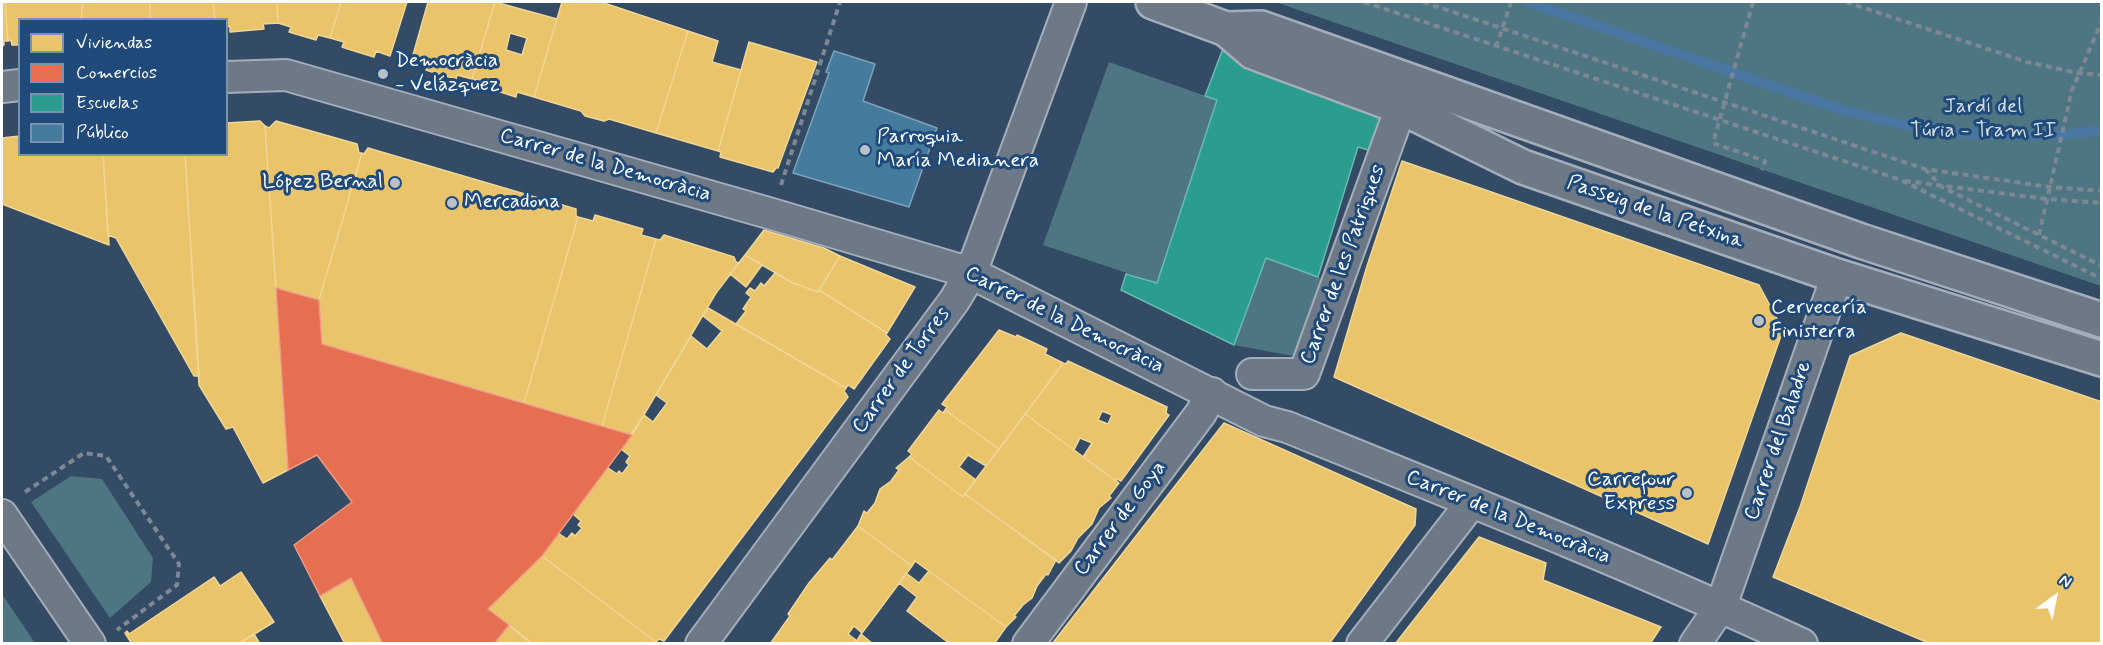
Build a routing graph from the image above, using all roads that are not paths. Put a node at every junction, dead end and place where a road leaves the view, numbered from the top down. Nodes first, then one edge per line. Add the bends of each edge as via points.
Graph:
1 (1071, 2) edge
2 (1153, 2) edge
3 (1226, 29) junction
4 (228, 77) edge
5 (18, 85) edge
6 (2, 87) edge
7 (1401, 107) junction
8 (971, 273) junction
9 (1837, 276) junction
10 (2102, 320) edge
11 (2101, 359) edge
12 (1252, 374) dead end
13 (1212, 393) junction
14 (1472, 502) junction
15 (11, 505) edge
16 (1721, 606) junction
17 (90, 644) edge
18 (701, 644) edge
19 (1028, 644) edge
20 (1362, 644) edge
21 (1695, 644) edge
22 (1802, 644) edge

1 - 8 street, Carrer de Torres
2 - 3 main road, Passeig de la Petxina
3 - 7 main road, Passeig de la Petxina via 1253,52
3 - 10 main road, Passeig de la Petxina via 1261,28 1862,241
4 - 8 street, Carrer de la Democràcia via 286,75
5 - 6 street
7 - 9 main road, Passeig de la Petxina via 1523,167
7 - 12 street, Carrer de les Patriques via 1304,374
8 - 13 street, Carrer de la Democràcia
8 - 18 street, Carrer de Torres
9 - 11 main road, Passeig de la Petxina
9 - 16 street, Carrer del Baladre
13 - 14 street, Carrer de la Democràcia via 1264,421
13 - 19 street, Carrer de Goya
14 - 16 street, Carrer de la Democràcia
14 - 20 street
15 - 17 street
16 - 21 street, Carrer del Baladre
16 - 22 street, Carrer de la Democràcia

